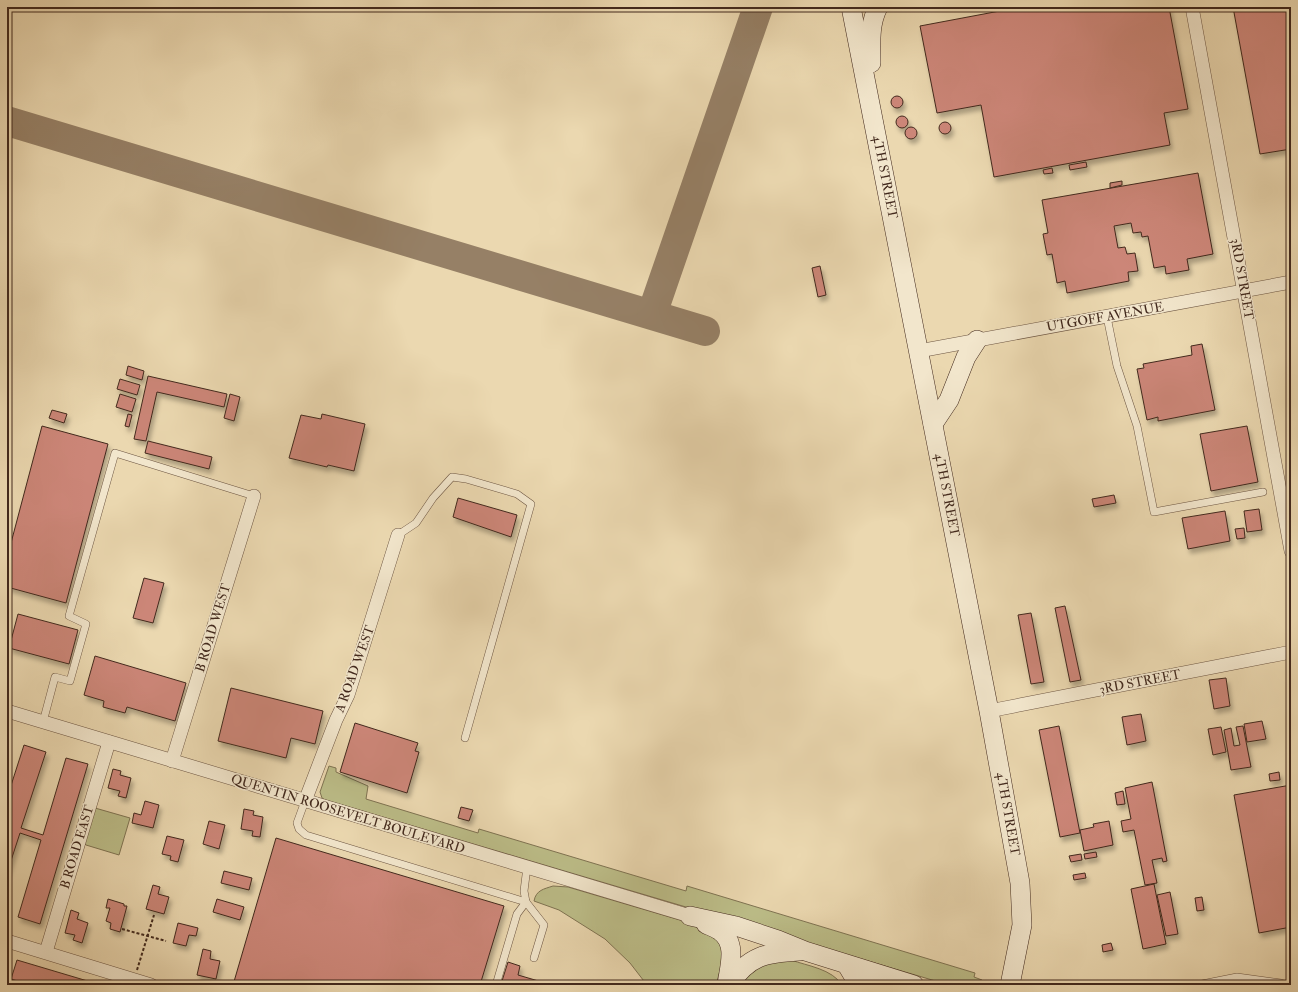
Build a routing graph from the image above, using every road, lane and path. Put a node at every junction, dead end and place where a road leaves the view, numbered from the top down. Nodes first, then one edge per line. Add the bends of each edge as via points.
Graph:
1 (843, 7) edge
2 (851, 7) edge
3 (863, 7) edge
4 (878, 7) edge
5 (1192, 7) edge
6 (873, 120) junction
7 (1291, 282) edge
8 (1244, 291) junction
9 (1107, 317) junction
10 (977, 340) junction
11 (919, 351) junction
12 (933, 424) junction
13 (1263, 492) dead end
14 (254, 496) joint
15 (398, 535) joint
16 (1291, 551) edge
17 (1291, 652) edge
18 (7, 711) edge
19 (989, 711) junction
20 (43, 722) junction
21 (465, 738) dead end
22 (109, 742) junction
23 (172, 761) junction
24 (305, 801) junction
25 (527, 867) junction
26 (526, 902) junction
27 (154, 916) dead end
28 (690, 916) junction
29 (122, 929) dead end
30 (147, 935) junction
31 (7, 941) edge
32 (166, 941) dead end
33 (805, 951) junction
34 (46, 952) junction
35 (534, 958) dead end
36 (848, 965) junction
37 (134, 980) junction
38 (151, 985) edge
39 (497, 985) edge
40 (728, 985) edge
41 (859, 985) edge
42 (914, 985) edge
43 (1010, 985) edge
44 (1197, 985) edge
45 (1281, 985) edge

1 - 6 main road
2 - 6 main road, 4TH STREET
3 - 6 main road
4 - 6 main road via 872,21 870,39
5 - 8 street, 3RD STREET
6 - 11 main road, 4TH STREET
7 - 8 street, UTGOFF AVENUE
8 - 9 street, UTGOFF AVENUE
8 - 16 street, 3RD STREET
9 - 10 street, UTGOFF AVENUE
9 - 13 lane via 1117,366 1137,426 1154,512
10 - 11 street, UTGOFF AVENUE
10 - 12 main road via 966,357 949,400
11 - 12 main road, 4TH STREET
12 - 19 main road, 4TH STREET
14 - 20 lane via 115,453 69,616 86,624 70,681 55,677
14 - 23 street, B ROAD WEST
15 - 21 lane via 416,523 433,498 452,477 517,494 531,504
15 - 24 street, A ROAD WEST via 348,695
17 - 19 street, 3RD STREET
18 - 20 street, QUENTIN ROOSEVELT BOULEVARD
19 - 43 main road, 4TH STREET via 1020,883 1022,925
20 - 22 street, QUENTIN ROOSEVELT BOULEVARD
22 - 23 street, QUENTIN ROOSEVELT BOULEVARD
22 - 34 street, B ROAD EAST
23 - 24 street, QUENTIN ROOSEVELT BOULEVARD
24 - 25 street, QUENTIN ROOSEVELT BOULEVARD
24 - 26 lane via 297,823 306,835
25 - 26 lane via 524,891
25 - 28 street, QUENTIN ROOSEVELT BOULEVARD
26 - 35 lane via 544,925
26 - 39 lane via 517,914
27 - 30 path
28 - 33 main road via 736,926
28 - 40 main road via 721,932 730,941 732,952
29 - 30 path
30 - 32 path
30 - 37 path
31 - 34 street
33 - 36 main road
33 - 40 main road via 772,953 755,959
34 - 37 street
36 - 41 main road
36 - 42 main road
37 - 38 street
44 - 45 lane via 1238,977

